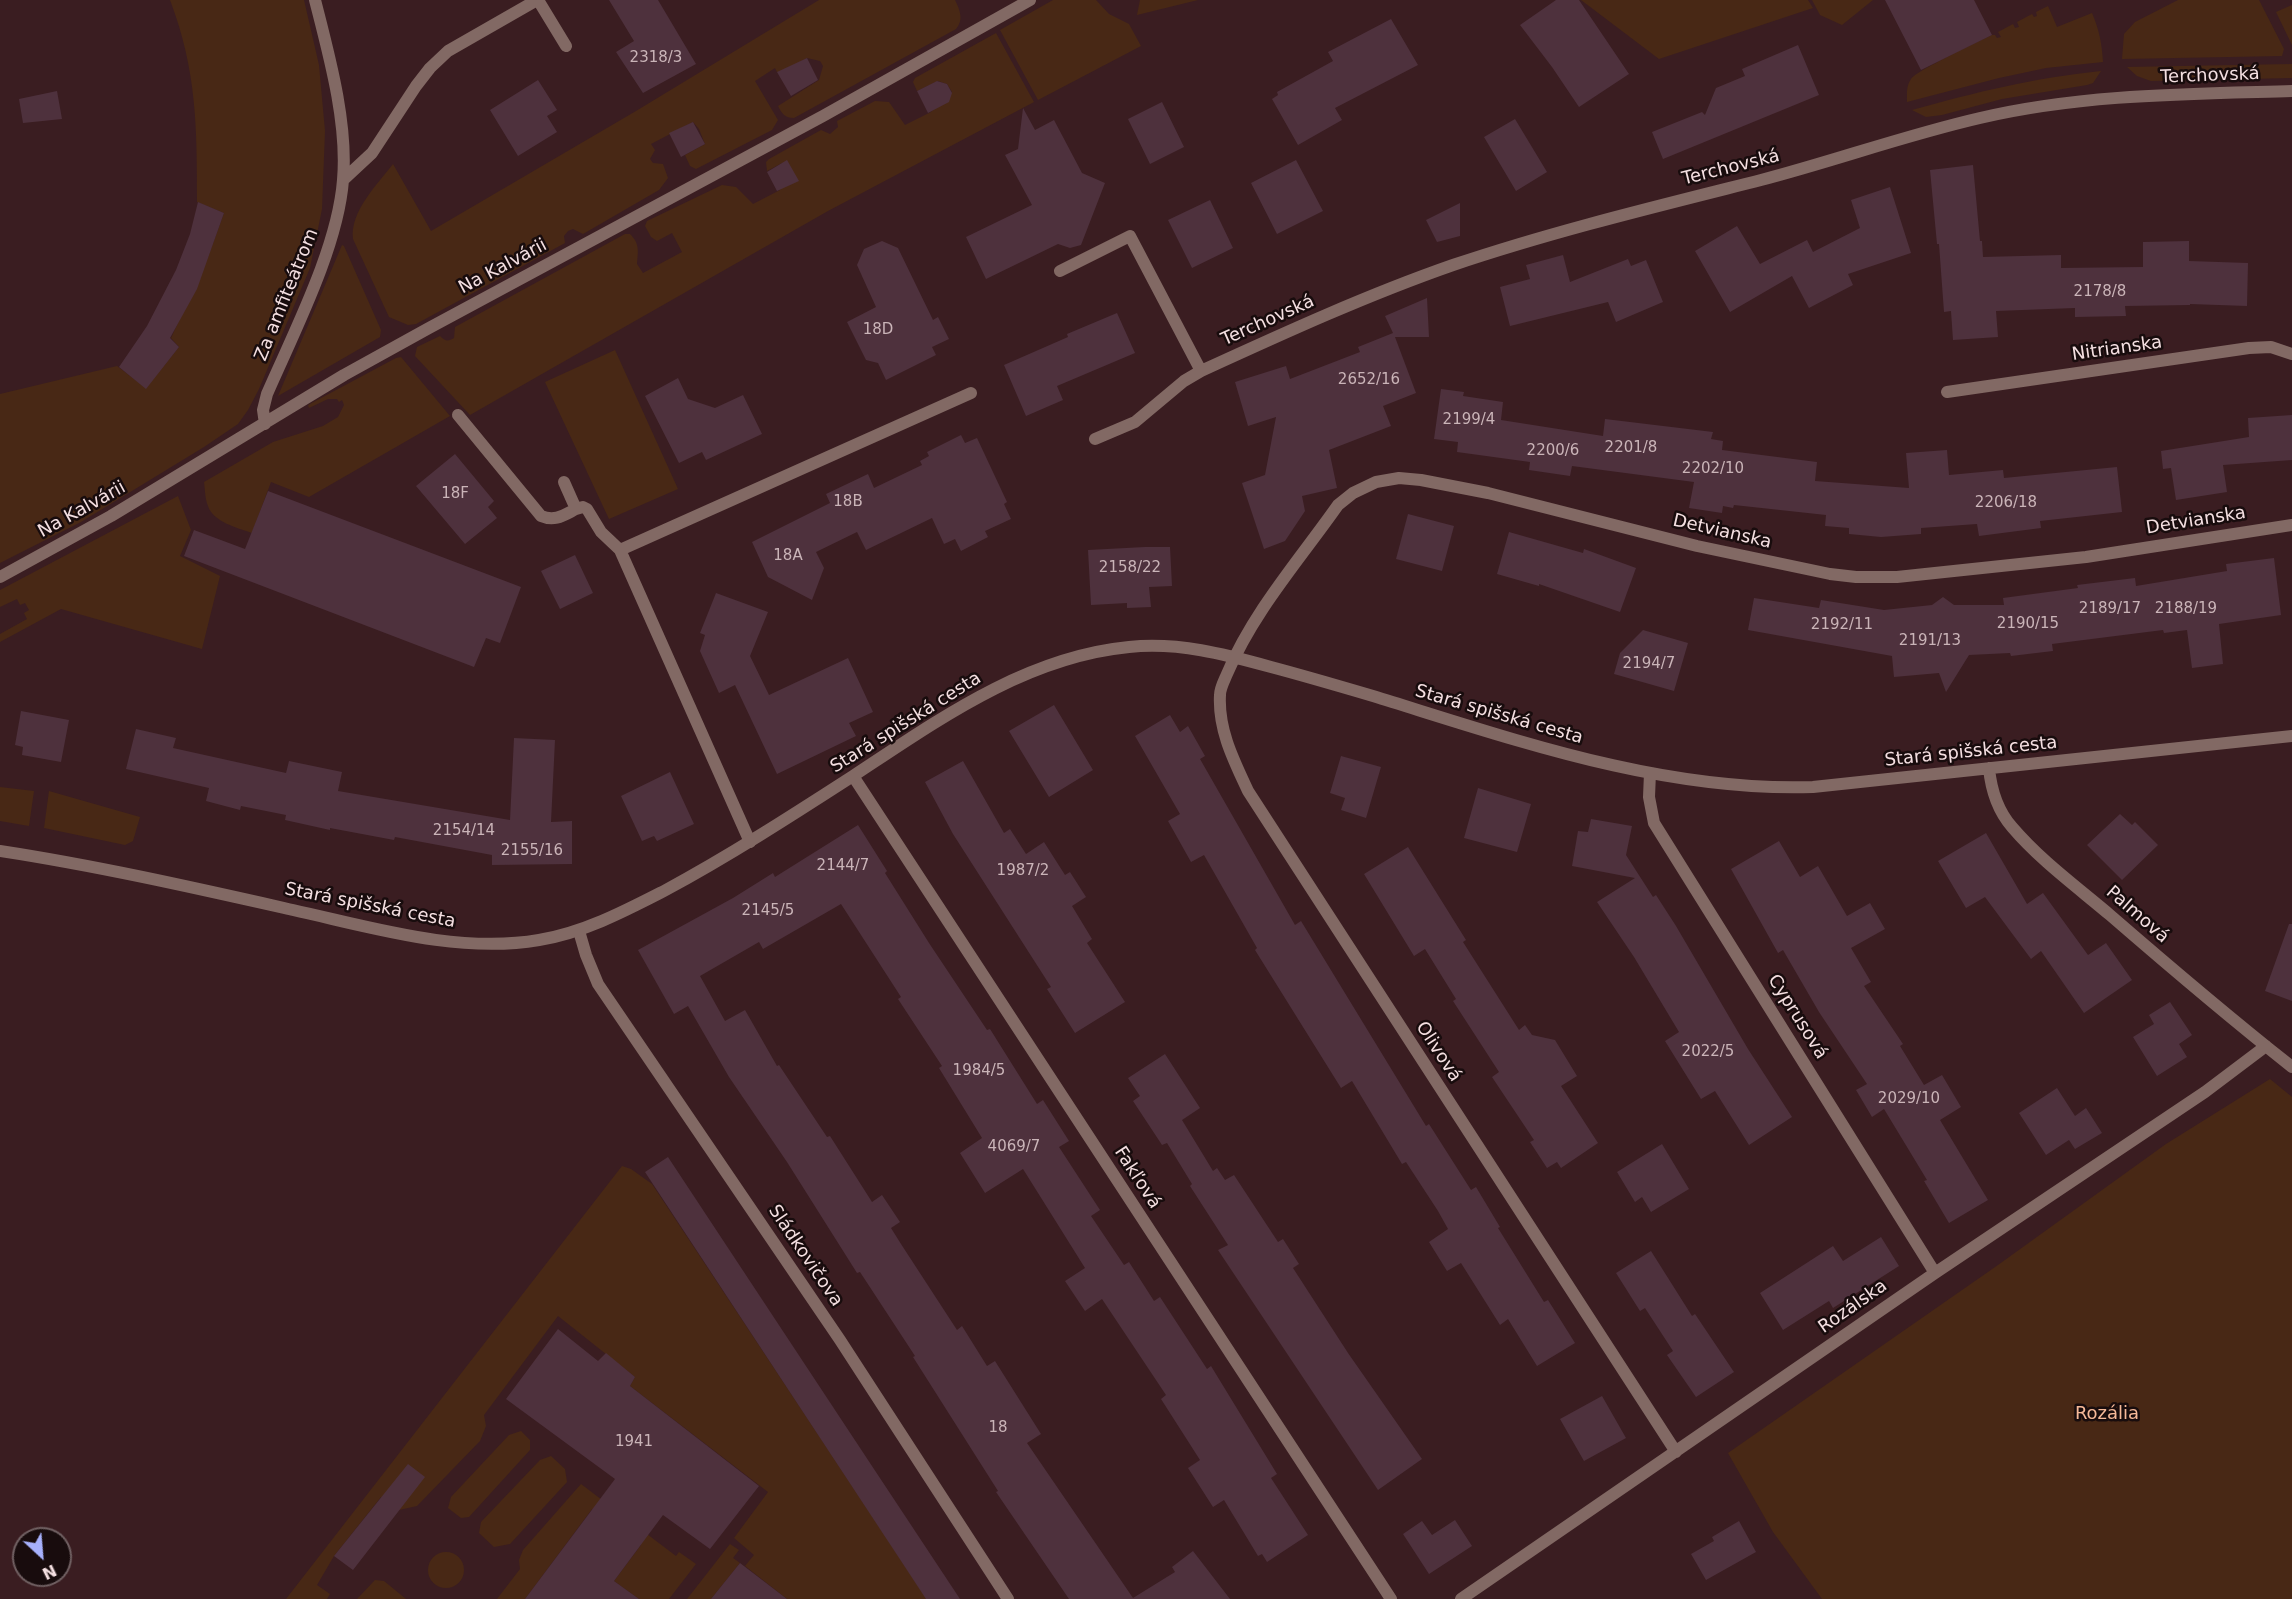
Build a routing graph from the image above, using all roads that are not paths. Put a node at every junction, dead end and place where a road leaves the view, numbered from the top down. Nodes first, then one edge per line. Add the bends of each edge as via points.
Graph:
1 (315, 0) edge
2 (538, 0) edge
3 (1030, 0) edge
4 (566, 46) dead end
5 (2292, 91) edge
6 (343, 180) junction
7 (1060, 271) dead end
8 (2292, 354) edge
9 (1201, 370) junction
10 (1947, 392) dead end
11 (971, 393) dead end
12 (458, 415) dead end
13 (265, 423) junction
14 (1095, 439) dead end
15 (564, 482) dead end
16 (576, 509) junction
17 (2292, 525) edge
18 (620, 550) junction
19 (0, 577) edge
20 (1234, 657) junction
21 (2292, 736) edge
22 (1989, 768) junction
23 (1650, 773) junction
24 (853, 776) junction
25 (750, 842) junction
26 (0, 851) edge
27 (579, 931) junction
28 (2266, 1046) junction
29 (2292, 1067) edge
30 (1935, 1273) junction
31 (1676, 1452) junction
32 (1008, 1599) edge
33 (1391, 1599) edge
34 (1461, 1599) edge

1 - 6 street, Za amfiteátrom via 335,87
2 - 4 street
2 - 6 street via 448,51 416,86 372,153
3 - 13 street, Na Kalvárii via 419,334
5 - 9 street, Terchovská via 2117,98 1981,118 1599,221 1453,265
6 - 13 street, Za amfiteátrom via 334,225 317,275 267,394
7 - 9 street via 1130,236
8 - 10 street, Nitrianska via 2271,347 2249,348
9 - 14 street, Terchovská via 1135,422
11 - 18 street
12 - 16 street via 542,516 556,519
13 - 19 street, Na Kalvárii via 111,516
15 - 16 street
16 - 18 street via 587,509 601,532
17 - 20 street, Detvianska via 2086,557 1896,577 1856,577 1696,546 1488,493 1399,478 1376,482 1338,505 1257,617
18 - 25 street
20 - 23 street, Stará spišská cesta via 1556,751
20 - 24 street, Stará spišská cesta via 1194,647 1152,645 1093,653 1053,665 973,700
20 - 31 street, Olivová via 1220,692 1220,710 1228,745 1248,791
21 - 22 street, Stará spišská cesta
22 - 23 street, Stará spišská cesta via 1775,788
22 - 28 street, Palmová via 1990,785 2010,826
23 - 30 street, Cyprusová via 1648,797 1654,823
24 - 25 street, Stará spišská cesta
24 - 33 street, Fakľová
25 - 27 street, Stará spišská cesta via 651,898
26 - 27 street, Stará spišská cesta via 432,939 506,944
27 - 32 street, Sládkovičova via 598,984 840,1340
28 - 29 street, Palmová
28 - 30 street, Rozálska via 2205,1092
30 - 31 street, Rozálska
31 - 34 street, Rozálska

